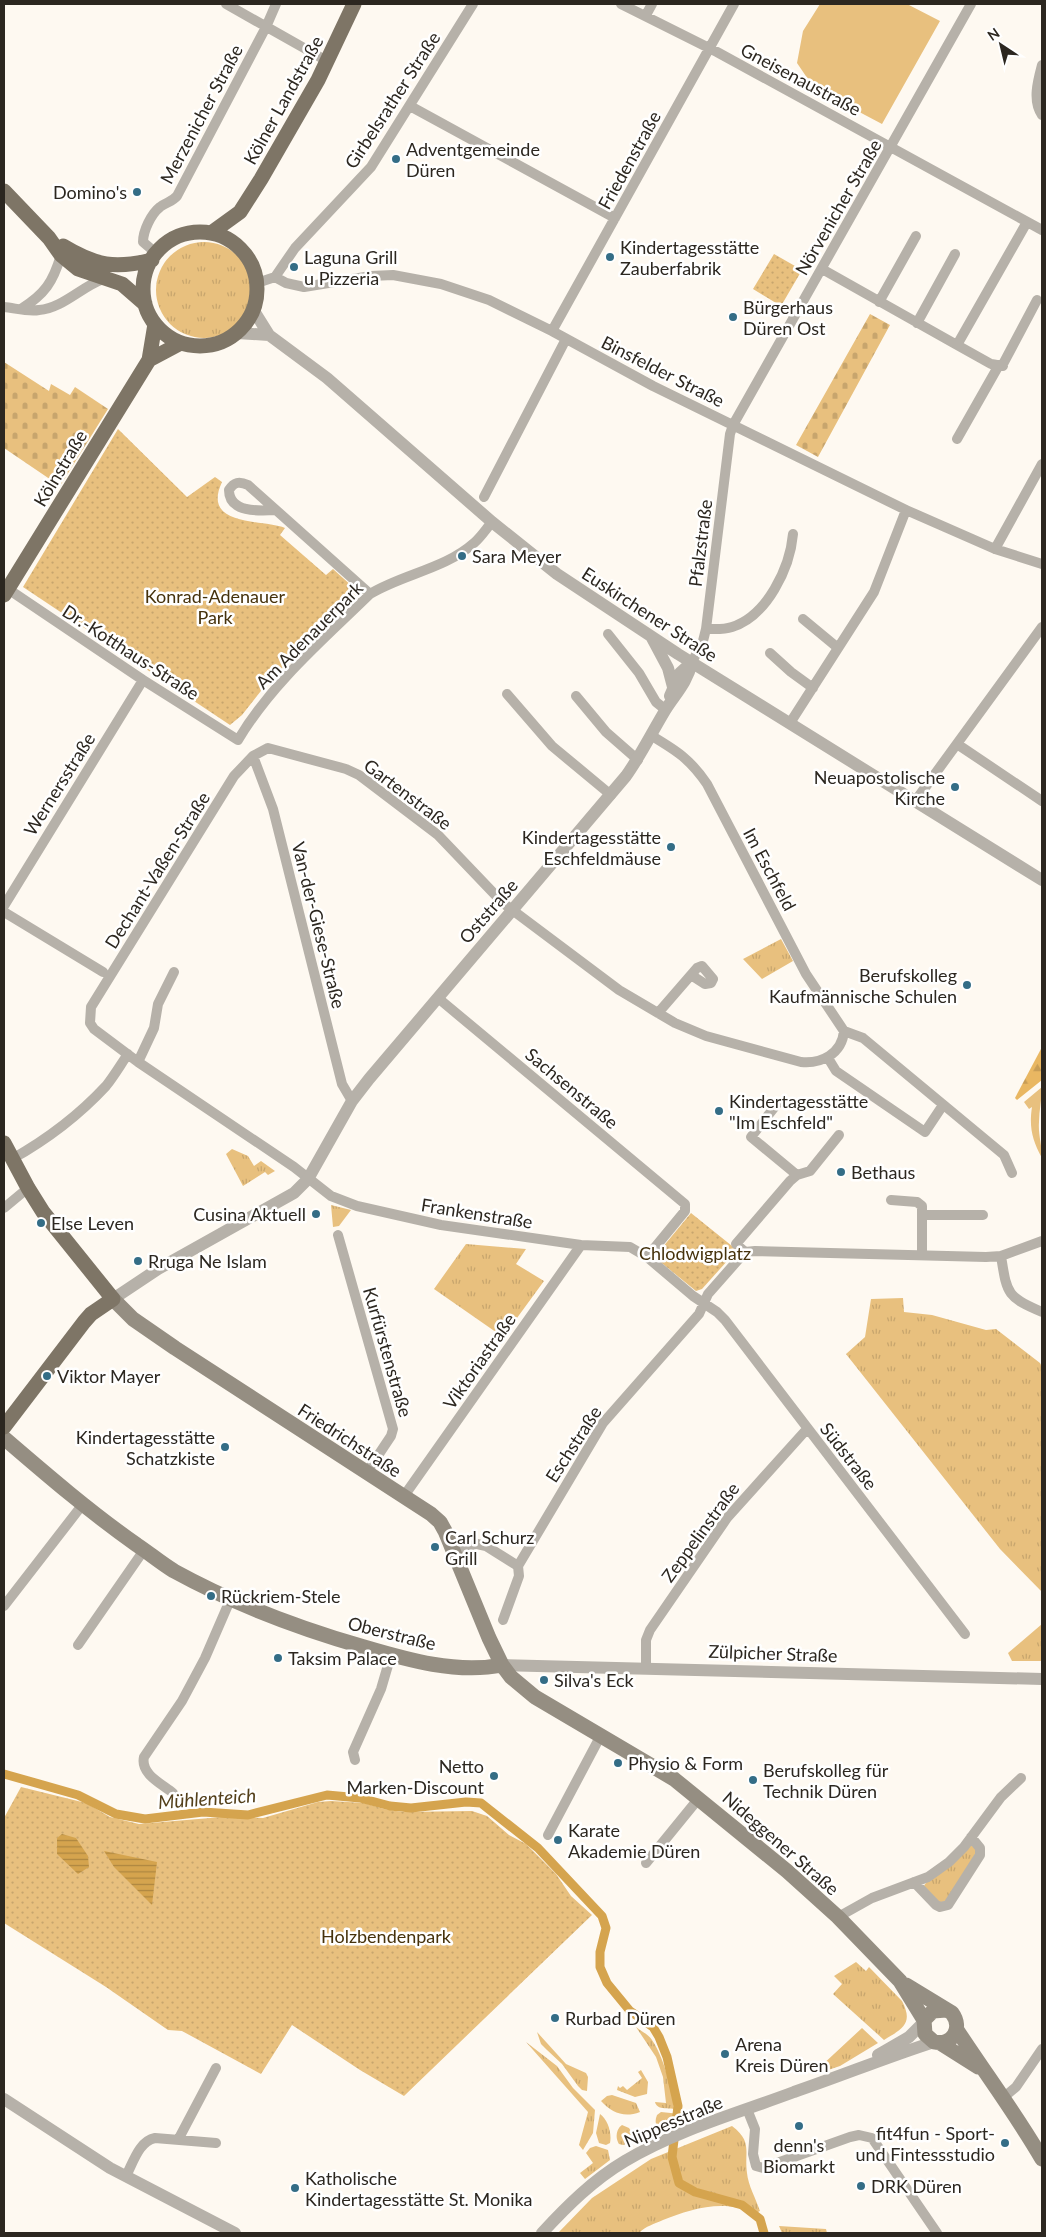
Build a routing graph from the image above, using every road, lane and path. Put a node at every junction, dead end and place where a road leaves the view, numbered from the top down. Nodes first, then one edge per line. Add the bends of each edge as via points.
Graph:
1 (226, 4) edge
2 (276, 4) edge
3 (354, 4) edge
4 (473, 4) edge
5 (621, 4) edge
6 (652, 4) edge
7 (734, 4) edge
8 (971, 4) edge
9 (646, 16) junction
10 (266, 27) junction
11 (709, 48) junction
12 (327, 61) junction
13 (1042, 65) edge
14 (410, 106) junction
15 (1042, 115) edge
16 (891, 146) junction
17 (4, 191) edge
18 (240, 212) junction
19 (615, 218) junction
20 (1026, 222) junction
21 (1042, 230) edge
22 (211, 233) junction
23 (916, 236) dead end
24 (49, 238) junction
25 (241, 250) junction
26 (955, 254) dead end
27 (61, 255) junction
28 (154, 257) junction
29 (822, 269) junction
30 (275, 277) junction
31 (103, 279) junction
32 (257, 282) junction
33 (1037, 300) dead end
34 (879, 302) junction
35 (145, 304) junction
36 (4, 306) edge
37 (21, 309) junction
38 (254, 311) junction
39 (917, 323) junction
40 (155, 324) junction
41 (552, 331) junction
42 (238, 332) junction
43 (269, 335) junction
44 (566, 338) junction
45 (181, 343) junction
46 (957, 345) junction
47 (149, 360) junction
48 (1003, 366) junction
49 (733, 425) junction
50 (957, 439) dead end
51 (1042, 464) edge
52 (484, 497) dead end
53 (276, 510) dead end
54 (906, 510) junction
55 (492, 522) junction
56 (794, 534) dead end
57 (995, 549) junction
58 (1042, 564) edge
59 (6, 592) edge
60 (370, 594) junction
61 (804, 619) dead end
62 (1042, 627) edge
63 (706, 629) junction
64 (608, 634) dead end
65 (650, 636) junction
66 (838, 648) junction
67 (770, 652) dead end
68 (692, 662) junction
69 (143, 680) junction
70 (673, 687) junction
71 (813, 688) junction
72 (507, 694) dead end
73 (576, 696) dead end
74 (666, 710) junction
75 (790, 723) junction
76 (652, 736) junction
77 (238, 740) joint
78 (957, 744) junction
79 (257, 754) junction
80 (638, 760) junction
81 (611, 795) junction
82 (916, 800) junction
83 (1042, 800) edge
84 (1042, 880) edge
85 (4, 906) edge
86 (512, 909) junction
87 (4, 912) edge
88 (103, 972) dead end
89 (174, 972) dead end
90 (691, 975) dead end
91 (438, 998) junction
92 (658, 1013) junction
93 (89, 1015) joint
94 (844, 1031) junction
95 (128, 1054) junction
96 (828, 1058) junction
97 (138, 1062) junction
98 (352, 1101) junction
99 (777, 1104) dead end
100 (943, 1105) junction
101 (839, 1135) dead end
102 (4, 1143) edge
103 (12, 1159) junction
104 (1012, 1173) dead end
105 (796, 1175) junction
106 (308, 1179) junction
107 (28, 1188) junction
108 (891, 1200) dead end
109 (4, 1208) edge
110 (922, 1215) junction
111 (982, 1215) dead end
112 (338, 1234) dead end
113 (1042, 1241) edge
114 (580, 1245) junction
115 (745, 1252) junction
116 (922, 1255) junction
117 (1001, 1256) junction
118 (647, 1257) junction
119 (113, 1299) junction
120 (704, 1302) junction
121 (1042, 1312) edge
122 (4, 1427) edge
123 (807, 1429) junction
124 (4, 1438) edge
125 (367, 1472) junction
126 (404, 1496) junction
127 (83, 1504) junction
128 (144, 1550) junction
129 (454, 1550) junction
130 (518, 1566) junction
131 (231, 1598) junction
132 (4, 1606) edge
133 (502, 1620) dead end
134 (965, 1634) dead end
135 (78, 1645) dead end
136 (391, 1655) junction
137 (502, 1665) junction
138 (646, 1667) junction
139 (1042, 1679) edge
140 (601, 1735) junction
141 (355, 1760) dead end
142 (1021, 1778) dead end
143 (173, 1793) dead end
144 (699, 1798) junction
145 (548, 1835) dead end
146 (971, 1837) junction
147 (646, 1863) dead end
148 (914, 1882) junction
149 (838, 1917) junction
150 (900, 1981) junction
151 (946, 2010) junction
152 (924, 2021) junction
153 (957, 2030) junction
154 (937, 2043) junction
155 (1042, 2049) edge
156 (216, 2068) dead end
157 (983, 2070) junction
158 (839, 2077) junction
159 (1004, 2097) junction
160 (4, 2099) edge
161 (747, 2109) junction
162 (178, 2140) junction
163 (216, 2143) dead end
164 (1042, 2159) edge
165 (126, 2176) junction
166 (235, 2233) edge
167 (542, 2233) edge
168 (937, 2233) edge

1 - 10 street
2 - 10 street, Merzenicher Straße
3 - 12 main road, Kölner Landstraße
4 - 14 street, Girbelsrather Straße
5 - 9 street, Gneisenaustraße
6 - 9 street
7 - 11 street, Friedenstraße
8 - 16 street, Nörvenicher Straße
9 - 11 street, Gneisenaustraße
10 - 12 street
10 - 28 street, Merzenicher Straße via 179,192 172,202 157,210 143,233 143,242
11 - 16 street, Gneisenaustraße
11 - 19 street, Friedenstraße
12 - 18 main road, Kölner Landstraße
13 - 15 street via 1037,92
14 - 19 street
14 - 30 street, Girbelsrather Straße via 371,167 295,248
16 - 20 street, Gneisenaustraße
16 - 29 street, Nörvenicher Straße
17 - 24 main road
18 - 22 main road, Kölner Landstraße
18 - 25 main road, Kölner Landstraße
19 - 41 street, Friedenstraße
20 - 21 street, Gneisenaustraße
20 - 46 street
22 - 25 main road via 227,239
22 - 28 main road via 183,235 168,242
23 - 34 street
24 - 27 main road
24 - 28 main road via 96,262 126,266
25 - 32 main road via 249,260
26 - 39 street
27 - 31 main road via 78,269
27 - 37 street via 53,279 38,298
28 - 35 main road via 143,287
29 - 34 street
29 - 49 street, Nörvenicher Straße
30 - 32 street
30 - 41 street, Binsfelder Straße via 304,287 371,276 441,284 489,300
31 - 35 main road via 122,284
31 - 37 street via 52,307 39,311
32 - 38 main road
33 - 48 street
34 - 39 street
35 - 40 main road
36 - 37 street
38 - 42 main road
38 - 43 street, Euskirchener Straße
39 - 46 street
40 - 45 main road
40 - 47 main road, Kölnstraße
41 - 44 street, Binsfelder Straße
42 - 43 street, Euskirchener Straße
42 - 45 main road via 211,346
43 - 55 street, Euskirchener Straße via 342,390
44 - 49 street, Binsfelder Straße
44 - 52 street
45 - 47 main road
46 - 48 street via 991,364
47 - 59 main road, Kölnstraße
48 - 50 street
49 - 54 street, Binsfelder Straße
49 - 63 street, Pfalzstraße
51 - 57 street
53 - 60 street
54 - 57 street, Binsfelder Straße
54 - 66 street via 874,592
55 - 60 street, Am Adenauerpark via 476,542 457,556
55 - 65 street, Euskirchener Straße via 556,574
56 - 63 street via 780,578 759,609 734,626
57 - 58 street, Binsfelder Straße
59 - 69 street, Dr.-Kotthaus-Straße
60 - 77 street, Am Adenauerpark via 274,688
61 - 66 street
62 - 78 street
63 - 68 street, Pfalzstraße
64 - 74 street via 639,673 656,702
65 - 68 street, Euskirchener Straße
65 - 70 street via 668,668
66 - 71 street
67 - 71 street
68 - 70 street, Oststraße via 680,672
68 - 74 street, Oststraße via 688,678
68 - 75 street, Euskirchener Straße
69 - 77 street, Dr.-Kotthaus-Straße
69 - 85 street, Wernersstraße
70 - 74 street, Oststraße
71 - 75 street
72 - 81 street via 552,746
73 - 80 street via 606,732
74 - 76 street, Oststraße
75 - 82 street, Euskirchener Straße
76 - 80 street, Oststraße
76 - 94 street, Im Eschfeld via 681,753 697,769 813,986
78 - 82 street
78 - 83 street
79 - 86 street, Gartenstraße via 275,749 359,775 438,836
79 - 93 street, Dechant-Vaßen-Straße via 234,776
79 - 98 street, Van-der-Giese-Straße via 342,1084
80 - 81 street, Oststraße
81 - 86 street, Oststraße
82 - 84 street, Euskirchener Straße
86 - 91 street, Oststraße
86 - 92 street via 619,990
87 - 88 street
89 - 97 street via 158,1004 154,1028
90 - 92 street
91 - 98 street, Oststraße
91 - 118 street, Sachsenstraße via 685,1204 685,1211
92 - 96 street via 706,1036 785,1058 811,1063
93 - 95 street, Frankenstraße via 94,1029
94 - 96 street via 841,1042
94 - 100 street via 863,1038
95 - 97 street, Frankenstraße
95 - 103 street via 107,1085 96,1095 46,1139
96 - 100 street via 836,1070 925,1132
97 - 106 street, Frankenstraße
98 - 106 street, Oststraße
99 - 105 street via 752,1137
100 - 104 street via 1004,1155
101 - 105 street via 810,1170
102 - 103 main road
103 - 107 main road
105 - 115 street via 736,1244
106 - 114 street, Frankenstraße via 331,1196 357,1206 449,1227
106 - 119 street, Oststraße via 294,1193 158,1269
107 - 109 street
107 - 119 main road via 43,1212
108 - 110 street via 917,1202 922,1206
110 - 111 street
110 - 116 street
112 - 125 street, Kurfürstenstraße via 393,1429
113 - 117 street
114 - 118 street, Frankenstraße via 630,1248
114 - 126 street, Viktoriastraße
115 - 116 street
115 - 120 street
116 - 117 street
117 - 121 street via 1012,1296
118 - 120 street
119 - 122 main road via 84,1322
119 - 125 main road, Friedrichstraße via 133,1319
120 - 123 street, Südstraße via 724,1320
120 - 130 street, Eschstraße via 699,1314 599,1429
123 - 134 street, Südstraße
123 - 138 street, Zeppelinstraße via 727,1518 650,1630 646,1640
124 - 127 main road, Oberstraße
125 - 126 main road, Friedrichstraße
126 - 129 main road, Friedrichstraße via 440,1522
127 - 128 main road, Oberstraße
127 - 132 street
128 - 131 main road, Oberstraße via 173,1570
128 - 135 street
129 - 130 street via 477,1544 486,1546
129 - 137 main road, Friedrichstraße
130 - 133 street via 519,1576
131 - 136 main road, Oberstraße via 310,1631
131 - 143 street via 182,1701 144,1757 147,1772
136 - 137 main road, Oberstraße via 453,1666 480,1668
136 - 141 street via 381,1689 353,1752
137 - 138 street, Zülpicher Straße
137 - 140 main road, Nideggener Straße via 525,1690
138 - 139 street, Zülpicher Straße
140 - 144 main road, Nideggener Straße via 658,1768
140 - 145 street
142 - 146 street, Nideggener Straße
144 - 147 street
144 - 149 main road, Nideggener Straße
146 - 148 street, Nideggener Straße via 948,1862 928,1877
146 - 148 street via 980,1848 980,1855 948,1905 936,1905
148 - 149 street, Nideggener Straße via 872,1898
149 - 150 main road, Nideggener Straße
150 - 151 main road, Nideggener Straße
150 - 152 main road, Nideggener Straße
151 - 152 main road via 933,2010
151 - 153 main road via 956,2018
152 - 154 main road via 925,2034
152 - 158 street, Nippesstraße via 917,2031 899,2044
153 - 154 main road via 948,2042
153 - 157 main road
154 - 157 main road
154 - 158 street, Nippesstraße
155 - 159 street via 1016,2087
156 - 162 street
157 - 159 main road
158 - 161 street, Nippesstraße
159 - 164 main road
160 - 165 street
161 - 167 street, Nippesstraße via 675,2136 624,2162 596,2181
161 - 168 street via 755,2129 753,2154 756,2166 763,2168 859,2134 872,2138
162 - 163 street
162 - 165 street via 148,2139
165 - 166 street

